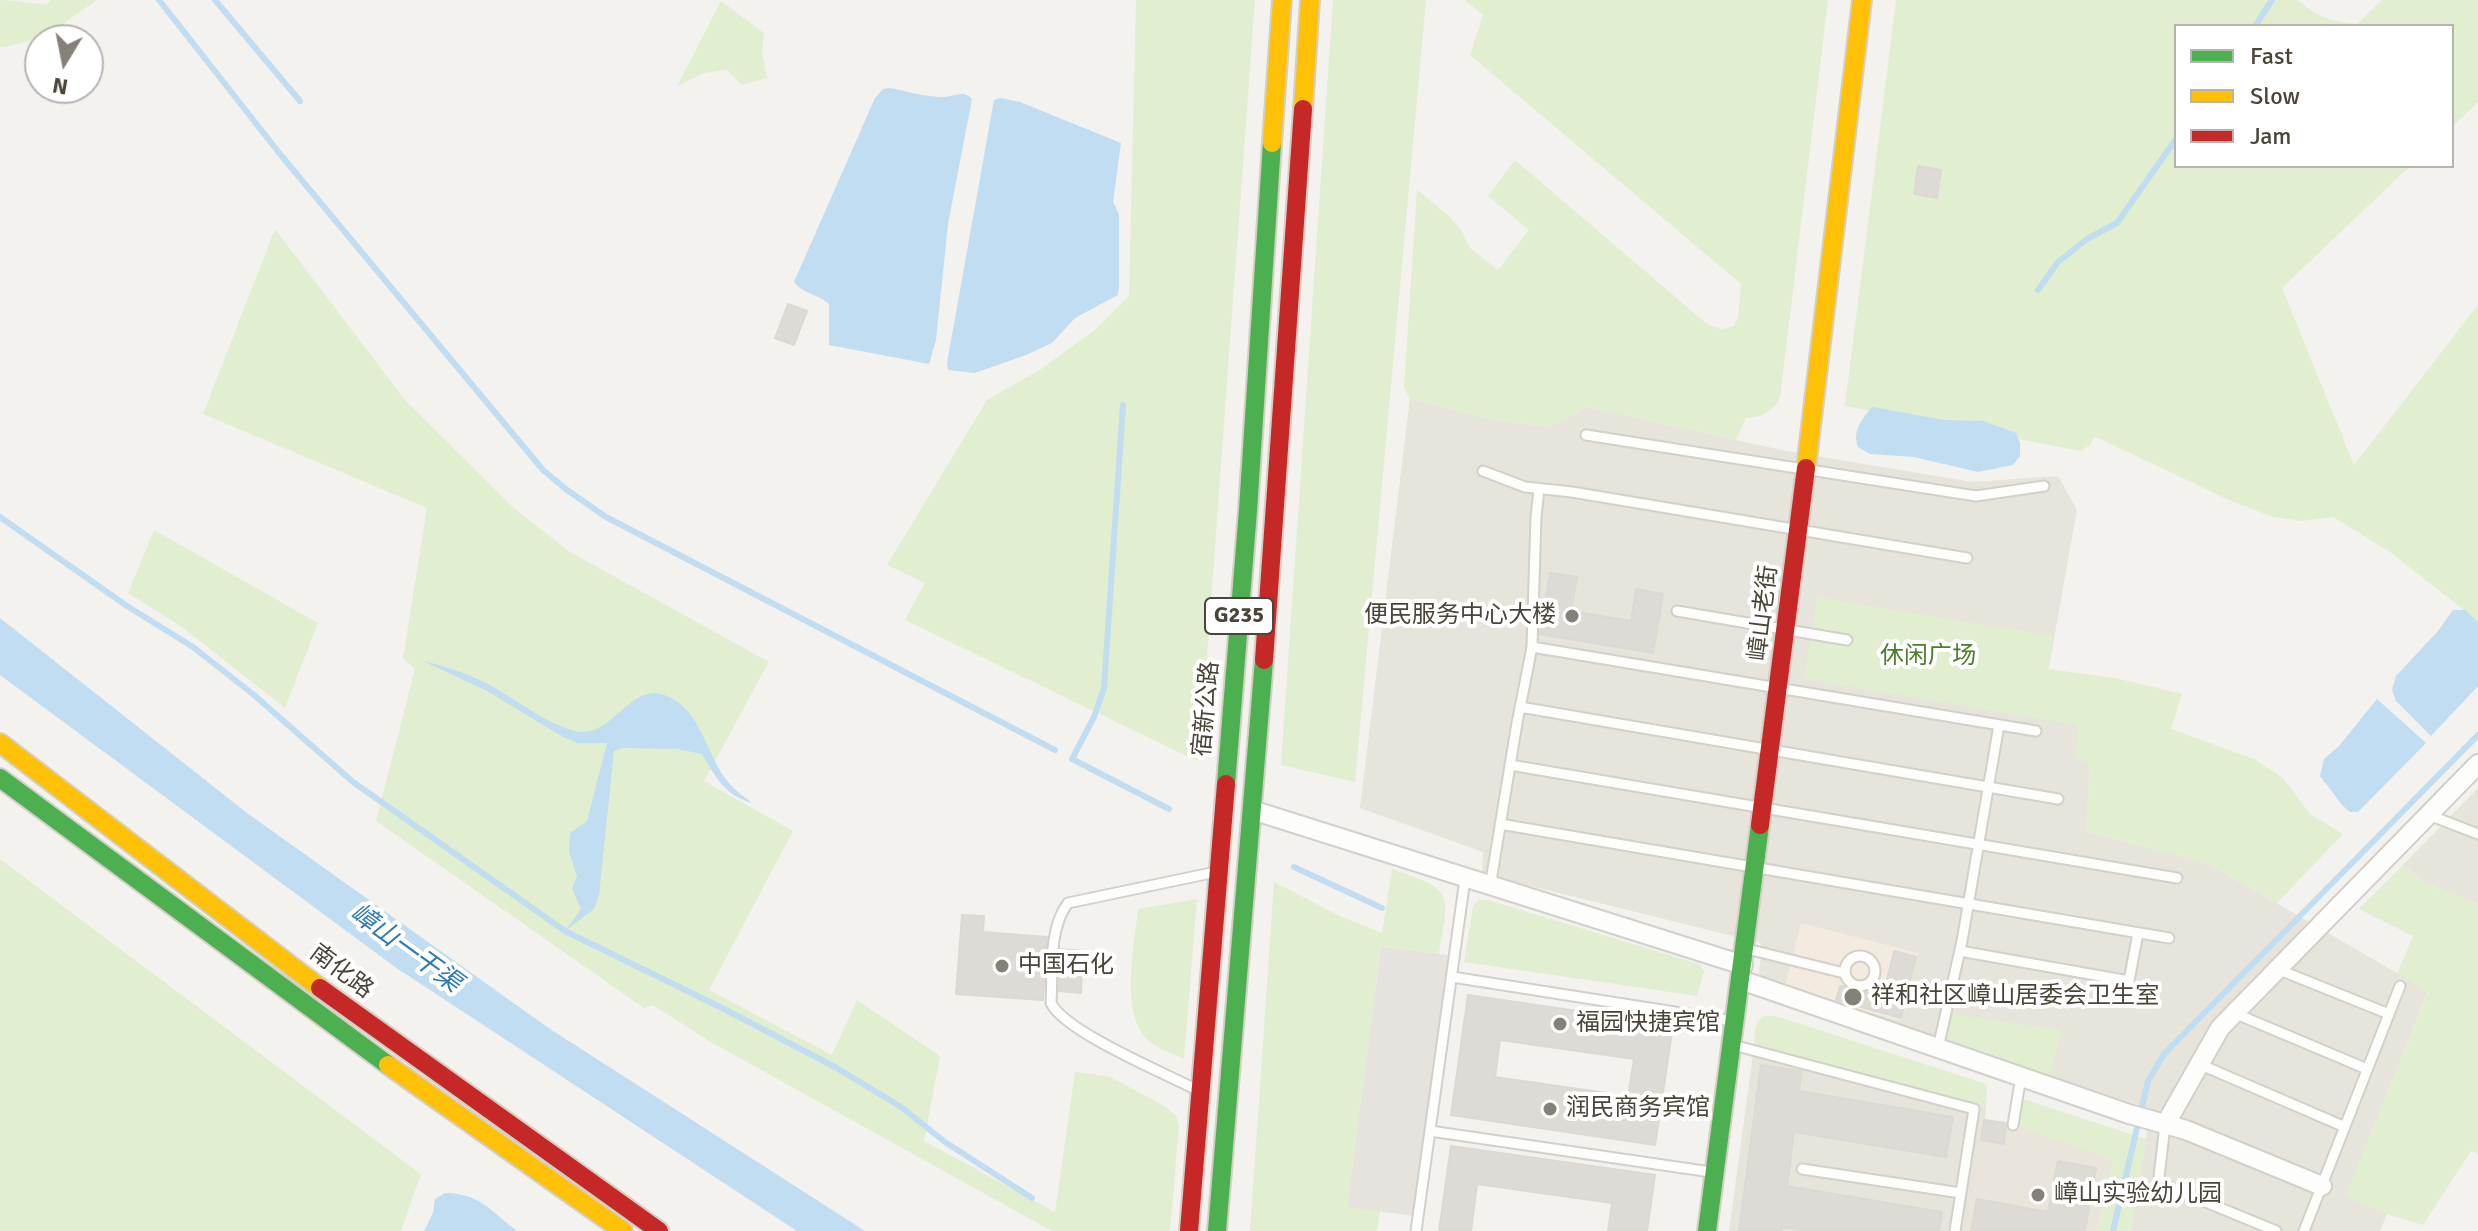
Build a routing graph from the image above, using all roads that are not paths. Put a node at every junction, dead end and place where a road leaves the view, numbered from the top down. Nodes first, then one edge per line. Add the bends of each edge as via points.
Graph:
1 (1282, 0) edge
2 (1310, 0) edge
3 (1862, 0) edge
4 (1586, 435) dead end
5 (1806, 469) junction
6 (1483, 471) dead end
7 (2044, 486) dead end
8 (1539, 489) junction
9 (1799, 530) junction
10 (1967, 558) dead end
11 (1677, 611) dead end
12 (1786, 630) junction
13 (1847, 640) dead end
14 (1532, 647) junction
15 (1779, 688) junction
16 (1520, 707) junction
17 (1999, 725) junction
18 (2036, 731) dead end
19 (0, 743) edge
20 (1771, 751) junction
21 (2478, 764) edge
22 (1510, 765) junction
23 (0, 778) edge
24 (1988, 787) junction
25 (2058, 799) dead end
26 (1763, 808) junction
27 (1252, 810) junction
28 (2427, 814) junction
29 (1500, 824) junction
30 (2478, 834) edge
31 (1979, 845) junction
32 (1755, 868) junction
33 (1217, 872) junction
34 (2177, 878) dead end
35 (1465, 879) junction
36 (1490, 887) junction
37 (1968, 904) junction
38 (2138, 933) junction
39 (2169, 938) dead end
40 (1960, 951) junction
41 (1743, 964) junction
42 (2277, 969) junction
43 (1844, 973) dead end
44 (1452, 977) junction
45 (2400, 986) dead end
46 (2234, 1013) junction
47 (2389, 1014) junction
48 (1735, 1022) junction
49 (1732, 1045) junction
50 (1938, 1048) junction
51 (2199, 1064) junction
52 (2367, 1069) junction
53 (2021, 1076) junction
54 (1200, 1092) junction
55 (2013, 1125) dead end
56 (2165, 1125) junction
57 (2345, 1127) junction
58 (1430, 1131) junction
59 (1802, 1169) dead end
60 (1715, 1173) junction
61 (2322, 1186) junction
62 (1961, 1193) junction
63 (623, 1231) edge
64 (659, 1231) edge
65 (1189, 1231) edge
66 (1217, 1231) edge
67 (1416, 1231) edge
68 (1707, 1231) edge
69 (1955, 1231) edge
70 (2276, 1231) edge
71 (2304, 1231) edge

1 - 33 main road, 宿新公路 / G235 via 1248,510
2 - 27 main road, G235
3 - 5 main road, 嶂山老街
4 - 5 lane
5 - 7 lane via 1976,496
5 - 9 main road, 嶂山老街
6 - 8 lane
8 - 9 lane
8 - 14 lane
9 - 10 lane
9 - 12 main road, 嶂山老街
11 - 12 lane
12 - 13 lane
12 - 15 main road, 嶂山老街
14 - 15 lane
14 - 16 lane
15 - 17 lane
15 - 20 main road, 嶂山老街
16 - 20 lane
16 - 22 lane
17 - 18 lane
17 - 24 lane
19 - 64 main road, 南化路 via 343,1005
20 - 24 lane
20 - 26 main road, 嶂山老街
21 - 28 street
22 - 26 lane
22 - 29 lane
23 - 63 main road, 南化路 via 334,1027
24 - 25 lane
24 - 31 lane
26 - 31 lane
26 - 32 main road, 嶂山老街
27 - 35 street
27 - 66 main road, G235
28 - 30 lane
28 - 42 street
29 - 32 lane
29 - 36 lane
31 - 34 lane
31 - 37 lane
32 - 37 lane
32 - 41 main road, 嶂山老街
33 - 54 main road, 宿新公路 / G235
33 - 54 lane via 1068,903 1056,932 1051,1003 1056,1013
35 - 36 street
35 - 44 lane
36 - 41 street
37 - 38 lane
37 - 40 lane
38 - 39 lane
38 - 40 lane via 2129,981
40 - 50 lane
41 - 43 lane
41 - 48 main road, 嶂山老街
41 - 50 street
42 - 46 street
42 - 47 lane
44 - 48 lane
44 - 58 lane
45 - 47 lane
46 - 51 street
46 - 52 lane
47 - 52 lane
48 - 49 main road, 嶂山老街
49 - 60 main road, 嶂山老街
49 - 62 lane via 1974,1109
50 - 53 street
51 - 56 street
51 - 57 lane
52 - 57 lane
53 - 55 lane
53 - 56 street
54 - 65 main road, 宿新公路 / G235
56 - 61 street
56 - 70 lane via 2162,1184
57 - 61 lane
58 - 60 lane
58 - 67 lane
59 - 62 lane
60 - 68 main road, 嶂山老街
61 - 71 lane
62 - 69 lane

